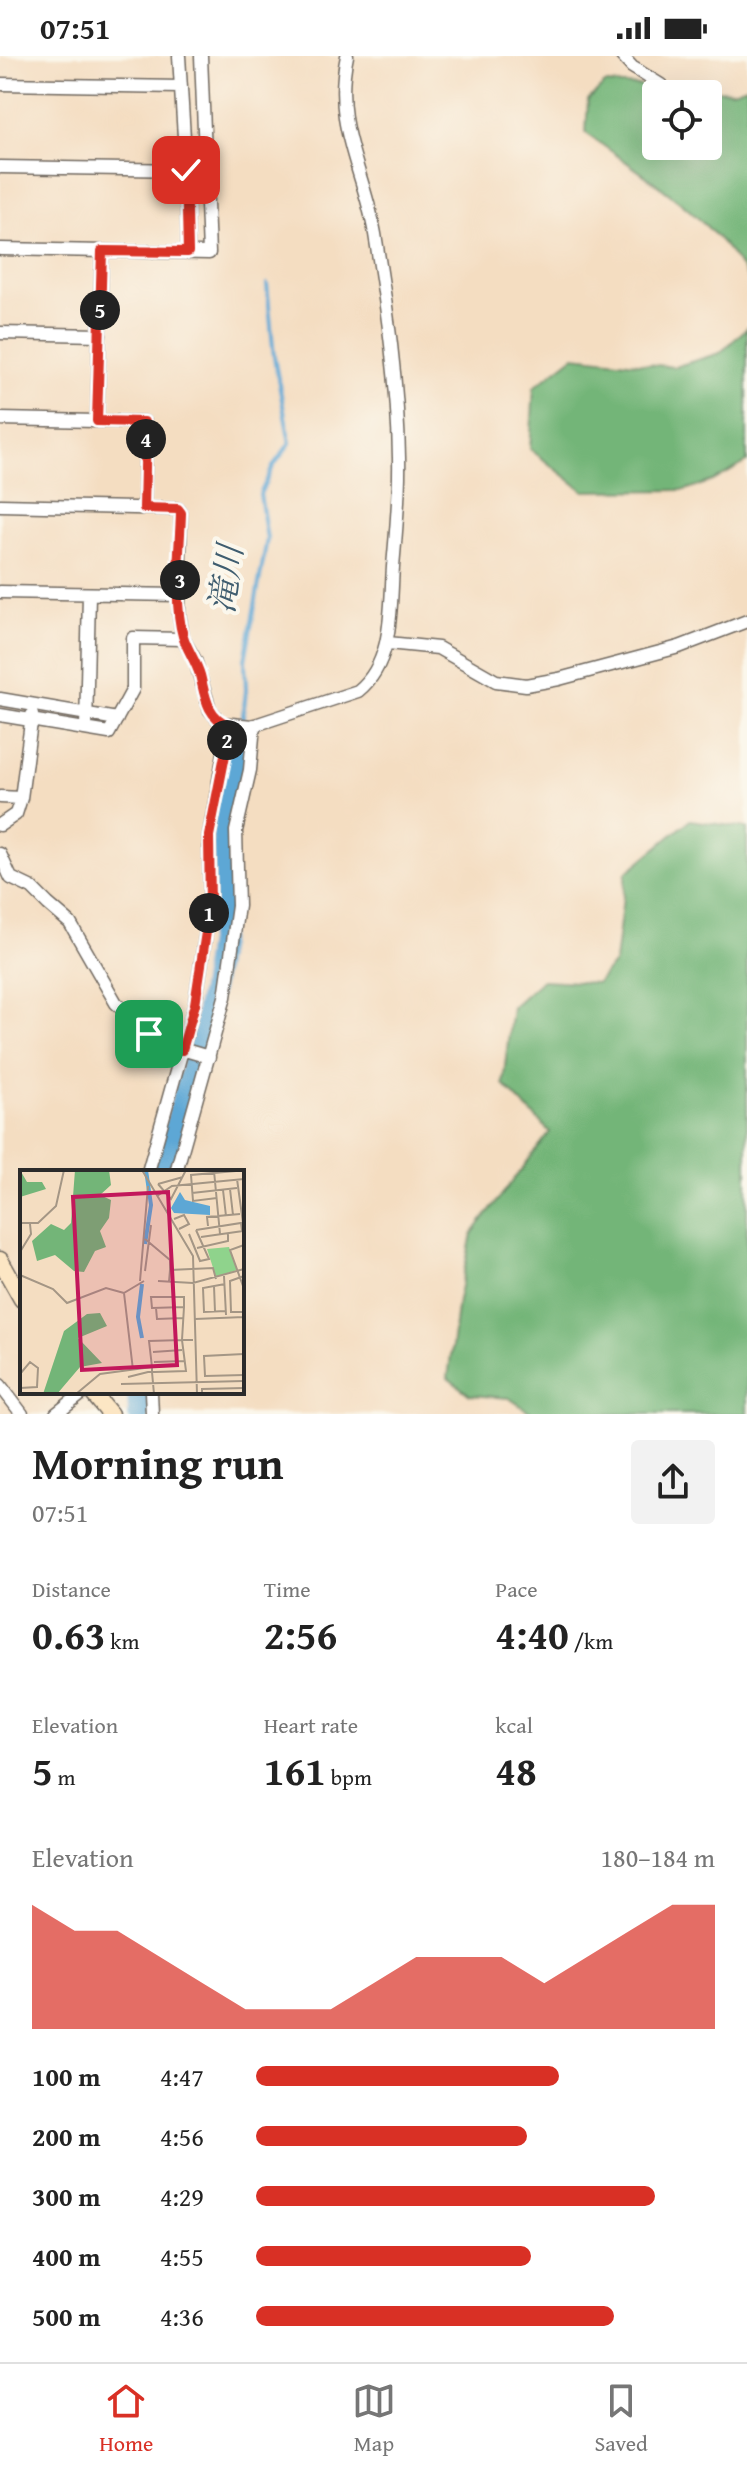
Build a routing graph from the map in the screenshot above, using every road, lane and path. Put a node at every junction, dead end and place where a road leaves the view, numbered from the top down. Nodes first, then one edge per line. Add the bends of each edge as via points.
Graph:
1 (179, 56) edge
2 (201, 56) edge
3 (347, 56) edge
4 (622, 56) edge
5 (653, 80) edge
6 (0, 84) edge
7 (180, 87) junction
8 (0, 167) edge
9 (186, 170) junction
10 (0, 249) edge
11 (102, 251) junction
12 (188, 252) junction
13 (0, 333) edge
14 (100, 335) junction
15 (0, 419) edge
16 (97, 421) junction
17 (0, 505) edge
18 (144, 508) junction
19 (0, 592) edge
20 (89, 594) junction
21 (179, 595) junction
22 (747, 621) edge
23 (183, 639) junction
24 (388, 643) junction
25 (0, 699) edge
26 (33, 704) junction
27 (86, 714) junction
28 (0, 715) edge
29 (117, 719) junction
30 (31, 720) junction
31 (229, 725) junction
32 (250, 726) junction
33 (86, 729) junction
34 (221, 775) junction
35 (247, 781) junction
36 (0, 797) edge
37 (21, 798) junction
38 (0, 825) edge
39 (0, 854) edge
40 (182, 1050) junction
41 (209, 1057) junction
42 (149, 1170) edge
43 (177, 1170) edge
44 (0, 1260) edge
45 (20, 1295) edge
46 (0, 1385) edge
47 (81, 1394) edge
48 (94, 1394) edge
49 (151, 1394) edge
50 (22, 1414) edge
51 (56, 1414) edge
52 (110, 1414) edge
53 (152, 1414) edge

1 - 7 street
2 - 12 street via 209,253
3 - 24 street via 343,106 375,232 395,376 399,483
4 - 5 street
6 - 7 street
7 - 9 street
8 - 9 street
9 - 12 street
10 - 11 street
11 - 12 street
11 - 14 street
13 - 14 street
14 - 16 street
15 - 16 street
16 - 18 street via 144,422
17 - 18 street
18 - 21 street via 181,513
19 - 20 street
20 - 21 street
20 - 27 street
21 - 23 street
22 - 24 street via 679,647 526,685 496,681 438,648
23 - 29 street via 133,638 133,689
23 - 31 street via 210,710
24 - 32 street via 358,691
25 - 26 street
26 - 27 street
26 - 30 street
27 - 29 street
27 - 33 street
28 - 30 street
29 - 33 street via 109,733
30 - 33 street
30 - 37 street
31 - 32 street
31 - 34 street
32 - 35 street
34 - 35 street
34 - 40 street via 209,836 210,906
35 - 41 street via 236,831 238,906 225,997
36 - 37 street
37 - 38 street via 16,814
39 - 40 street via 11,878 32,888 70,923 116,1003 149,1034
40 - 41 street
40 - 42 street
41 - 43 street
44 - 45 street
46 - 50 street
47 - 51 street
48 - 52 street
49 - 53 street

